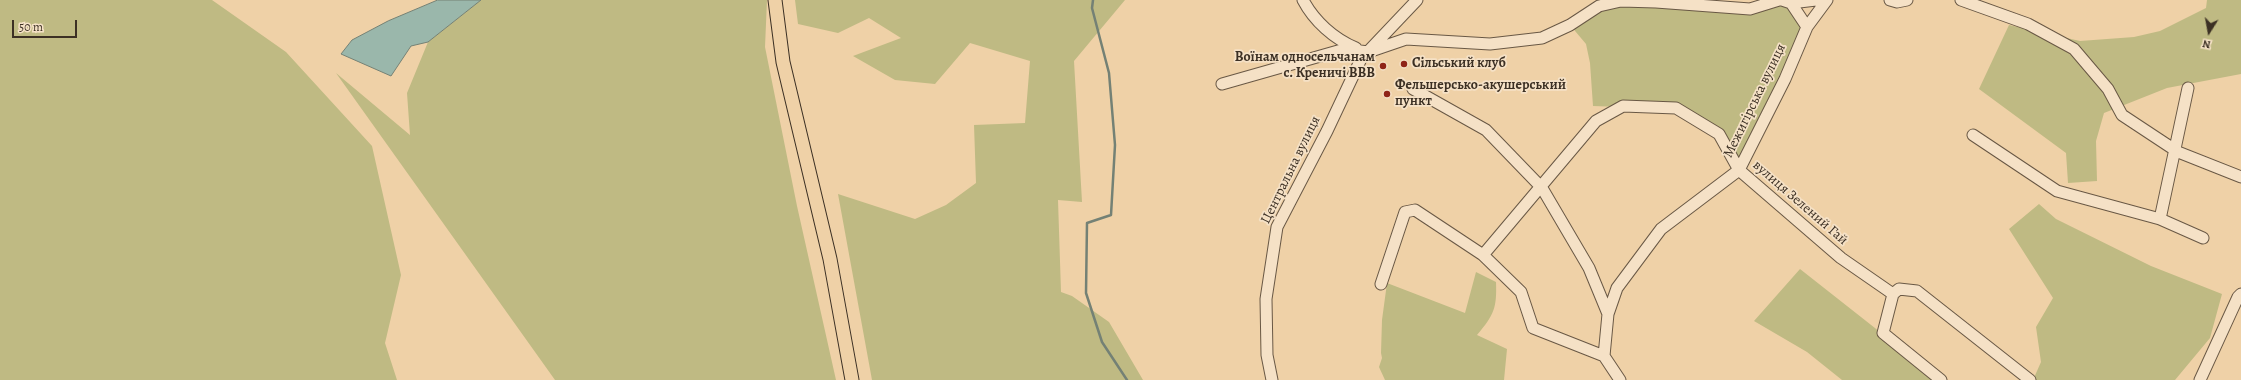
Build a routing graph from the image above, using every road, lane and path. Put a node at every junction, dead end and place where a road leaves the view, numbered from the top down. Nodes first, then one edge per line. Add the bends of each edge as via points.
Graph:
1 (775, 0) edge
2 (1303, 0) edge
3 (1417, 0) edge
4 (1779, 0) edge
5 (1816, 0) edge
6 (1827, 0) edge
7 (1890, 0) edge
8 (1907, 0) edge
9 (1961, 0) edge
10 (1786, 1) edge
11 (1807, 27) junction
12 (1368, 52) junction
13 (1222, 84) dead end
14 (2188, 88) dead end
15 (1412, 89) dead end
16 (1973, 135) dead end
17 (2174, 150) junction
18 (1739, 170) junction
19 (2241, 177) edge
20 (1542, 188) junction
21 (2160, 219) junction
22 (2203, 238) dead end
23 (1483, 255) junction
24 (1380, 284) dead end
25 (1893, 294) junction
26 (2241, 294) edge
27 (1608, 314) junction
28 (1604, 356) junction
29 (852, 380) edge
30 (1272, 380) edge
31 (1620, 380) edge
32 (1941, 380) edge
33 (2030, 380) edge
34 (2200, 380) edge

1 - 29 main road via 783,62 830,259
2 - 12 street via 1311,16 1345,43
3 - 12 street, Центральна вулиця
4 - 12 street via 1750,9 1621,1 1599,6 1570,25 1542,38 1490,44 1406,39
5 - 10 street
6 - 11 street, Межигірська вулиця
7 - 8 street
9 - 17 street via 2028,24 2074,49 2108,89 2122,115
10 - 11 street
11 - 18 street, Межигірська вулиця via 1785,80
12 - 13 street via 1344,49
12 - 30 street, Центральна вулиця via 1361,59 1278,227 1266,299 1267,355
14 - 17 street
15 - 20 street via 1486,130
16 - 21 street via 2057,191
17 - 19 street
17 - 21 street
18 - 20 street, вулиця Зелений Гай via 1719,134 1676,108 1623,106 1596,122
18 - 25 street, вулиця Зелений Гай via 1841,258
18 - 27 street, Межигірська вулиця via 1661,229 1617,288
20 - 23 street, вулиця Зелений Гай
20 - 27 street via 1589,268
21 - 22 street
23 - 24 street via 1415,210 1405,212
23 - 28 street via 1521,292 1533,328
25 - 32 street via 1883,333
25 - 33 street via 1899,289 1917,290
26 - 34 street
27 - 28 street, Межигірська вулиця
28 - 31 street

